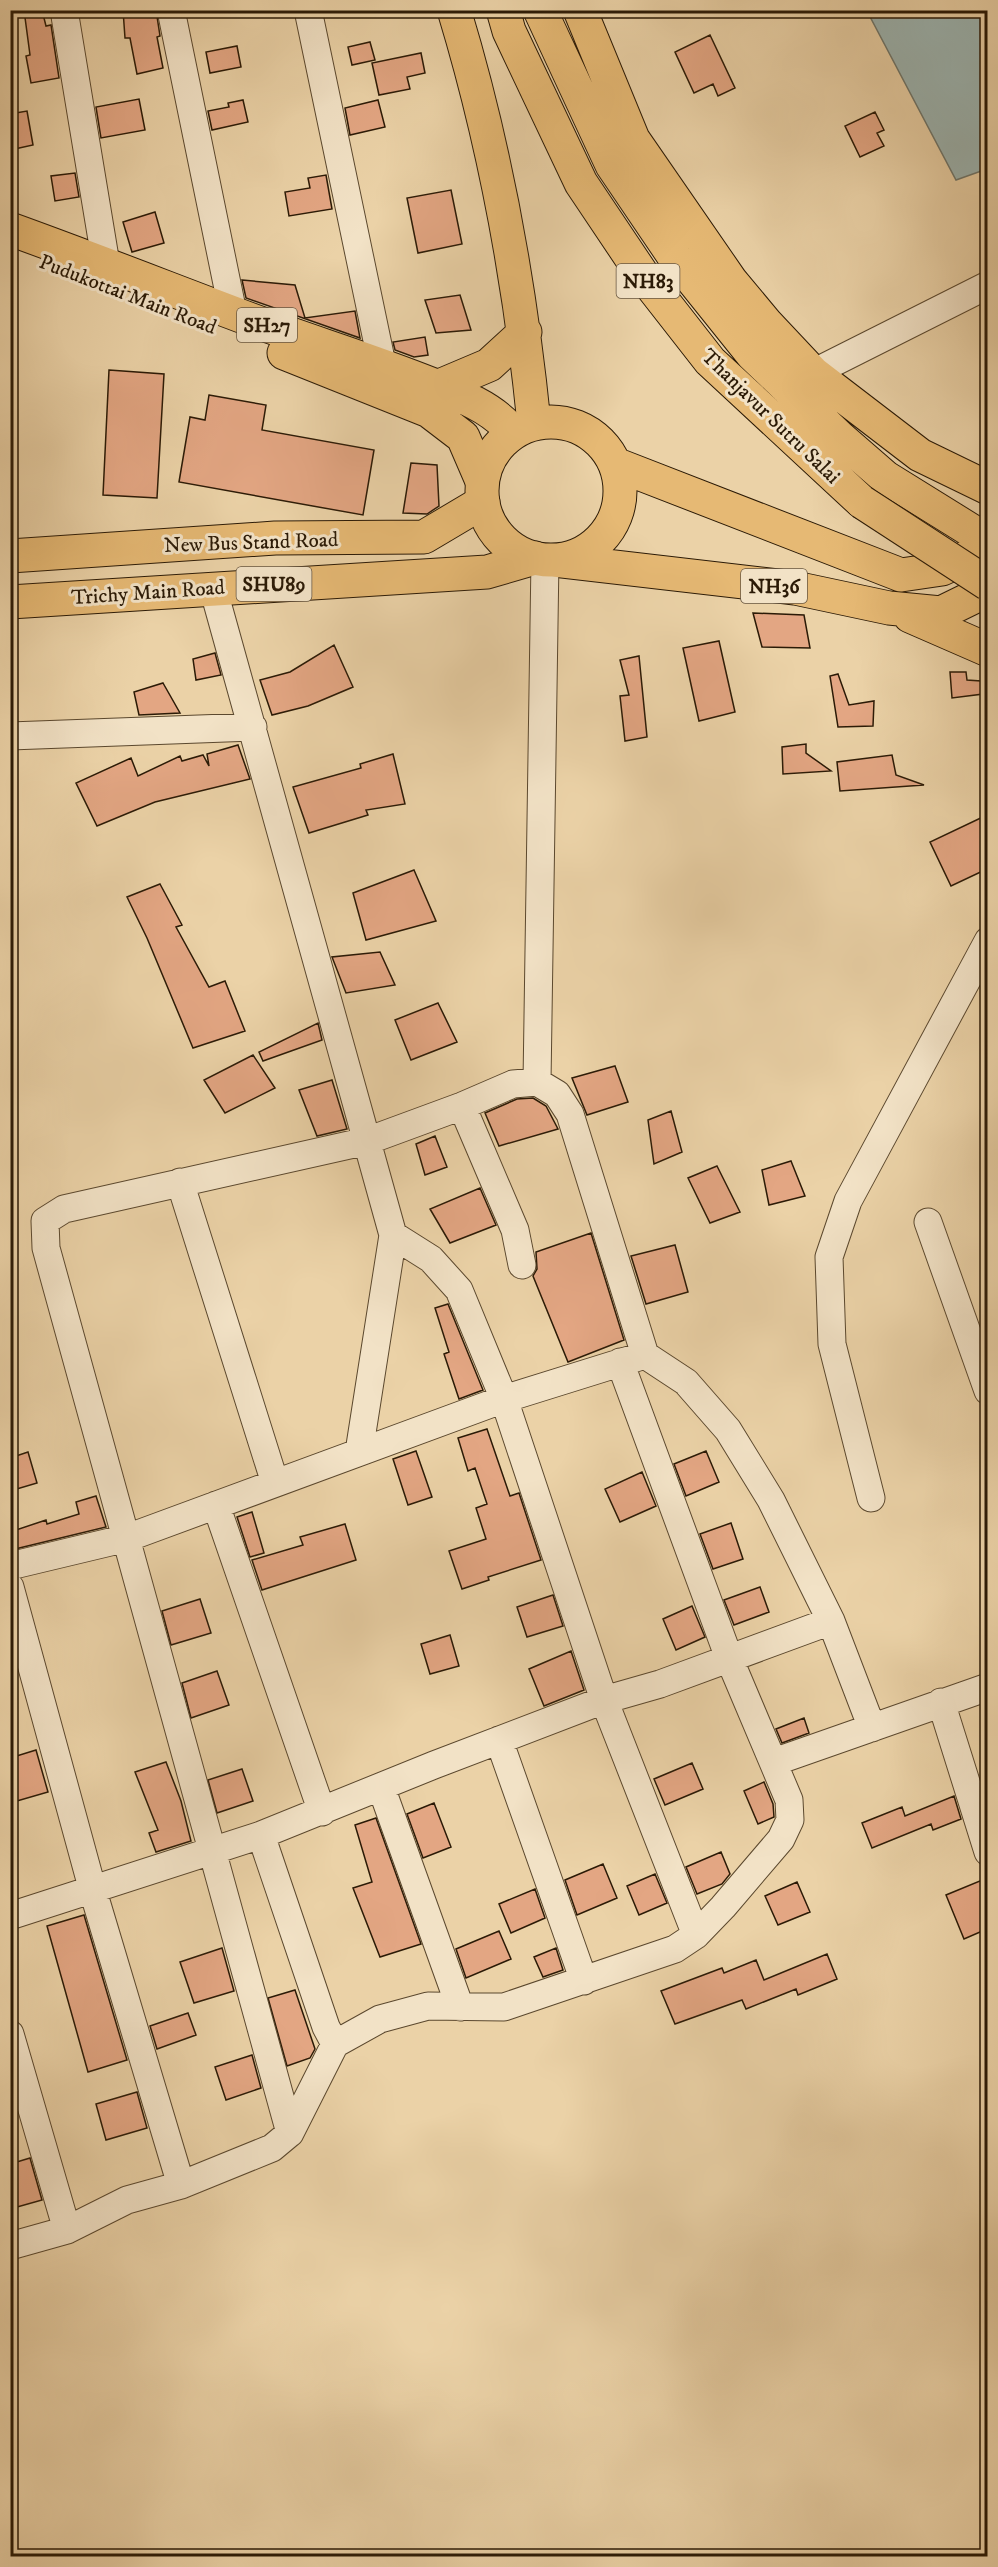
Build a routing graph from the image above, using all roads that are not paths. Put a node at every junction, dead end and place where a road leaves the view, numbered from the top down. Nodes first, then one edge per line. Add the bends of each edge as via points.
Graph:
1 (64, 10) edge
2 (171, 10) edge
3 (308, 10) edge
4 (454, 10) edge
5 (503, 10) edge
6 (540, 10) edge
7 (580, 10) edge
8 (10, 229) edge
9 (10, 250) edge
10 (106, 264) junction
11 (987, 285) edge
12 (233, 313) junction
13 (525, 332) junction
14 (382, 364) junction
15 (813, 373) junction
16 (437, 387) junction
17 (520, 431) junction
18 (615, 464) junction
19 (987, 488) edge
20 (483, 492) junction
21 (987, 541) edge
22 (987, 548) edge
23 (10, 556) edge
24 (544, 559) junction
25 (987, 584) edge
26 (213, 588) junction
27 (987, 590) edge
28 (10, 602) edge
29 (889, 608) junction
30 (987, 650) edge
31 (253, 728) junction
32 (10, 736) edge
33 (987, 941) edge
34 (537, 1082) junction
35 (462, 1106) junction
36 (367, 1141) junction
37 (180, 1182) junction
38 (928, 1222) dead end
39 (393, 1235) junction
40 (522, 1265) dead end
41 (633, 1358) junction
42 (987, 1391) edge
43 (504, 1399) junction
44 (359, 1452) junction
45 (275, 1483) junction
46 (870, 1498) dead end
47 (216, 1505) junction
48 (127, 1538) junction
49 (10, 1566) edge
50 (10, 1587) edge
51 (831, 1621) junction
52 (729, 1658) junction
53 (987, 1687) edge
54 (604, 1700) junction
55 (941, 1702) junction
56 (872, 1728) junction
57 (499, 1740) junction
58 (774, 1762) junction
59 (381, 1787) junction
60 (322, 1812) junction
61 (261, 1835) junction
62 (210, 1852) junction
63 (987, 1852) edge
64 (93, 1891) junction
65 (10, 1916) edge
66 (696, 1935) junction
67 (584, 1981) junction
68 (460, 2007) junction
69 (10, 2034) edge
70 (335, 2044) junction
71 (290, 2133) junction
72 (181, 2185) junction
73 (67, 2230) junction
74 (10, 2246) edge

1 - 10 street
2 - 12 street
3 - 14 street
4 - 13 main road via 475,78 502,196
5 - 25 main road, Thanjavur Sutru Salai / NH83, bridge via 509,31 581,183 642,274 710,361 862,502
6 - 21 main road, Thanjavur Sutru Salai / NH83 via 612,165 675,258 752,354 885,477
7 - 15 main road via 633,139 731,281
8 - 10 main road, SH27
9 - 20 main road, Pudukottai Main Road / SH27 via 429,411 463,437
10 - 12 main road, SH27
11 - 15 street
12 - 14 main road, SH27
13 - 16 main road via 489,364
13 - 17 main road
14 - 16 main road, SH27
15 - 19 main road via 920,455
16 - 17 main road, SH27 via 492,410 506,425
17 - 18 main road via 553,421 573,425 605,447
17 - 20 main road via 495,450 487,465
18 - 22 main road, NH36 via 901,575 942,569
18 - 24 main road via 621,486 610,528 595,545 575,556
20 - 23 main road, New Bus Stand Road / SHU89 via 424,537 275,538
20 - 24 main road, NH36 via 489,521 501,538 516,550
24 - 26 main road, Trichy Main Road / SHU89 via 488,572
24 - 29 main road, NH36 via 795,588
24 - 34 street
26 - 28 main road, Trichy Main Road / SHU89
26 - 31 street
27 - 29 main road, NH36 via 941,613
29 - 30 main road
31 - 32 street
31 - 36 street
33 - 46 street via 848,1201 830,1257 832,1344
34 - 35 street via 513,1084
34 - 41 street via 557,1094 570,1114
35 - 36 street
35 - 40 street via 515,1230
36 - 37 street
36 - 39 street
37 - 45 street
37 - 48 street via 64,1209 45,1221 46,1248
38 - 42 street
39 - 43 street via 431,1259 459,1290
39 - 44 street
41 - 43 street
41 - 51 street via 686,1382 728,1430 771,1500
41 - 52 street
43 - 44 street
43 - 54 street
44 - 45 street
45 - 47 street
47 - 48 street
47 - 60 street
48 - 49 street
48 - 62 street
50 - 64 street
51 - 52 street
51 - 56 street
52 - 54 street
52 - 58 street
53 - 55 street
54 - 57 street
54 - 66 street
55 - 56 street
55 - 63 street
56 - 58 street
57 - 59 street
57 - 67 street
58 - 66 street via 789,1800 790,1820 781,1839
59 - 60 street
59 - 68 street
60 - 61 street
61 - 62 street
61 - 70 street
62 - 64 street
62 - 71 street
64 - 65 street
64 - 72 street
66 - 67 street via 675,1949
67 - 68 street via 504,2007
68 - 70 street via 428,2006 380,2019
69 - 73 street
70 - 71 street
71 - 72 street via 272,2148
72 - 73 street via 127,2200
73 - 74 street

